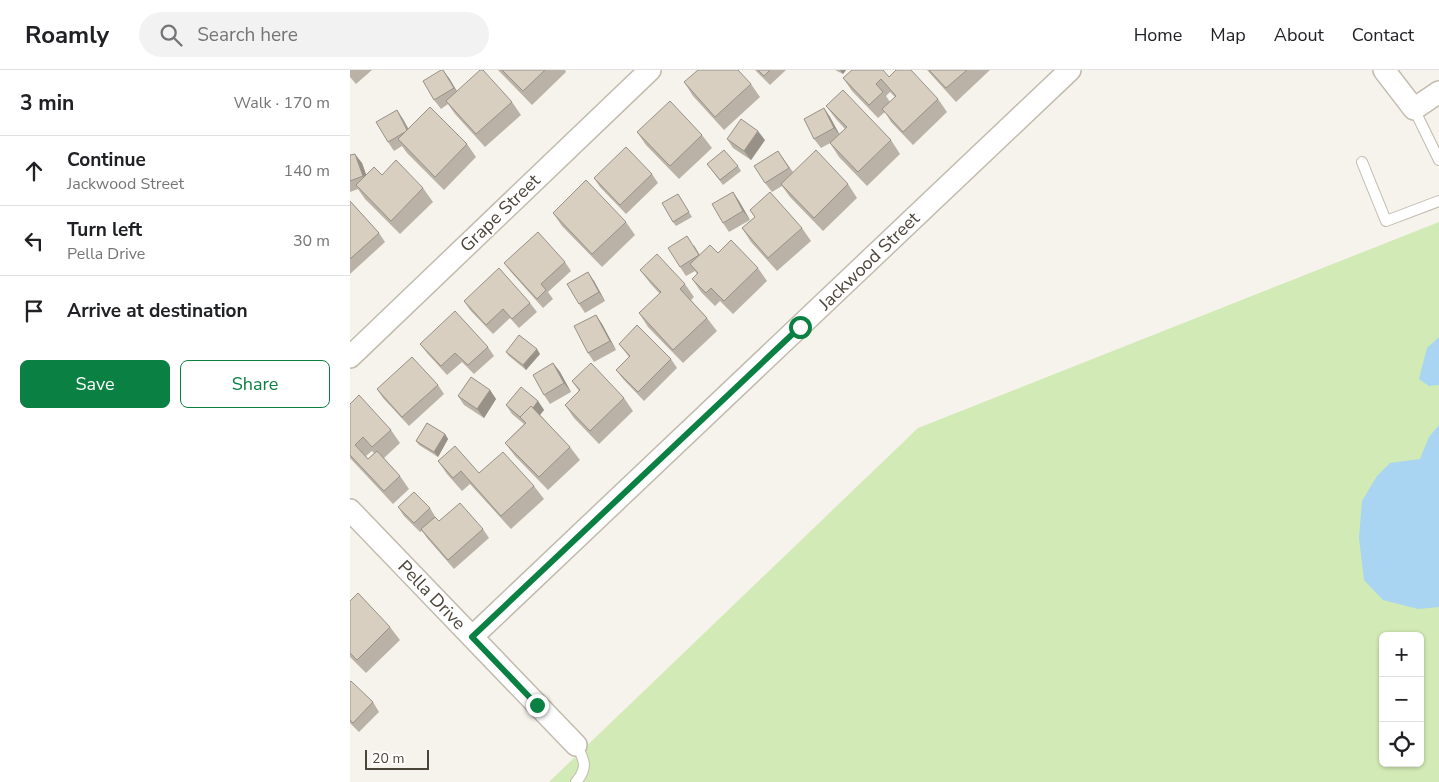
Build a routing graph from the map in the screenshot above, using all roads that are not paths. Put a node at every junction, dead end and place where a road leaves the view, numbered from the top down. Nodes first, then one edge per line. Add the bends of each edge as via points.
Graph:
1 (650, 70) edge
2 (1070, 70) edge
3 (1384, 70) edge
4 (1439, 92) edge
5 (1414, 109) junction
6 (1439, 160) edge
7 (1362, 162) dead end
8 (1439, 200) edge
9 (350, 357) edge
10 (350, 510) edge
11 (472, 637) junction
12 (576, 745) joint
13 (576, 782) edge

1 - 9 street, Grape Street
2 - 11 street, Jackwood Street
3 - 5 street
4 - 5 street
5 - 6 lane
7 - 8 lane via 1386,221
10 - 11 street, Pella Drive
11 - 12 street, Pella Drive
12 - 13 lane via 584,765 583,774

